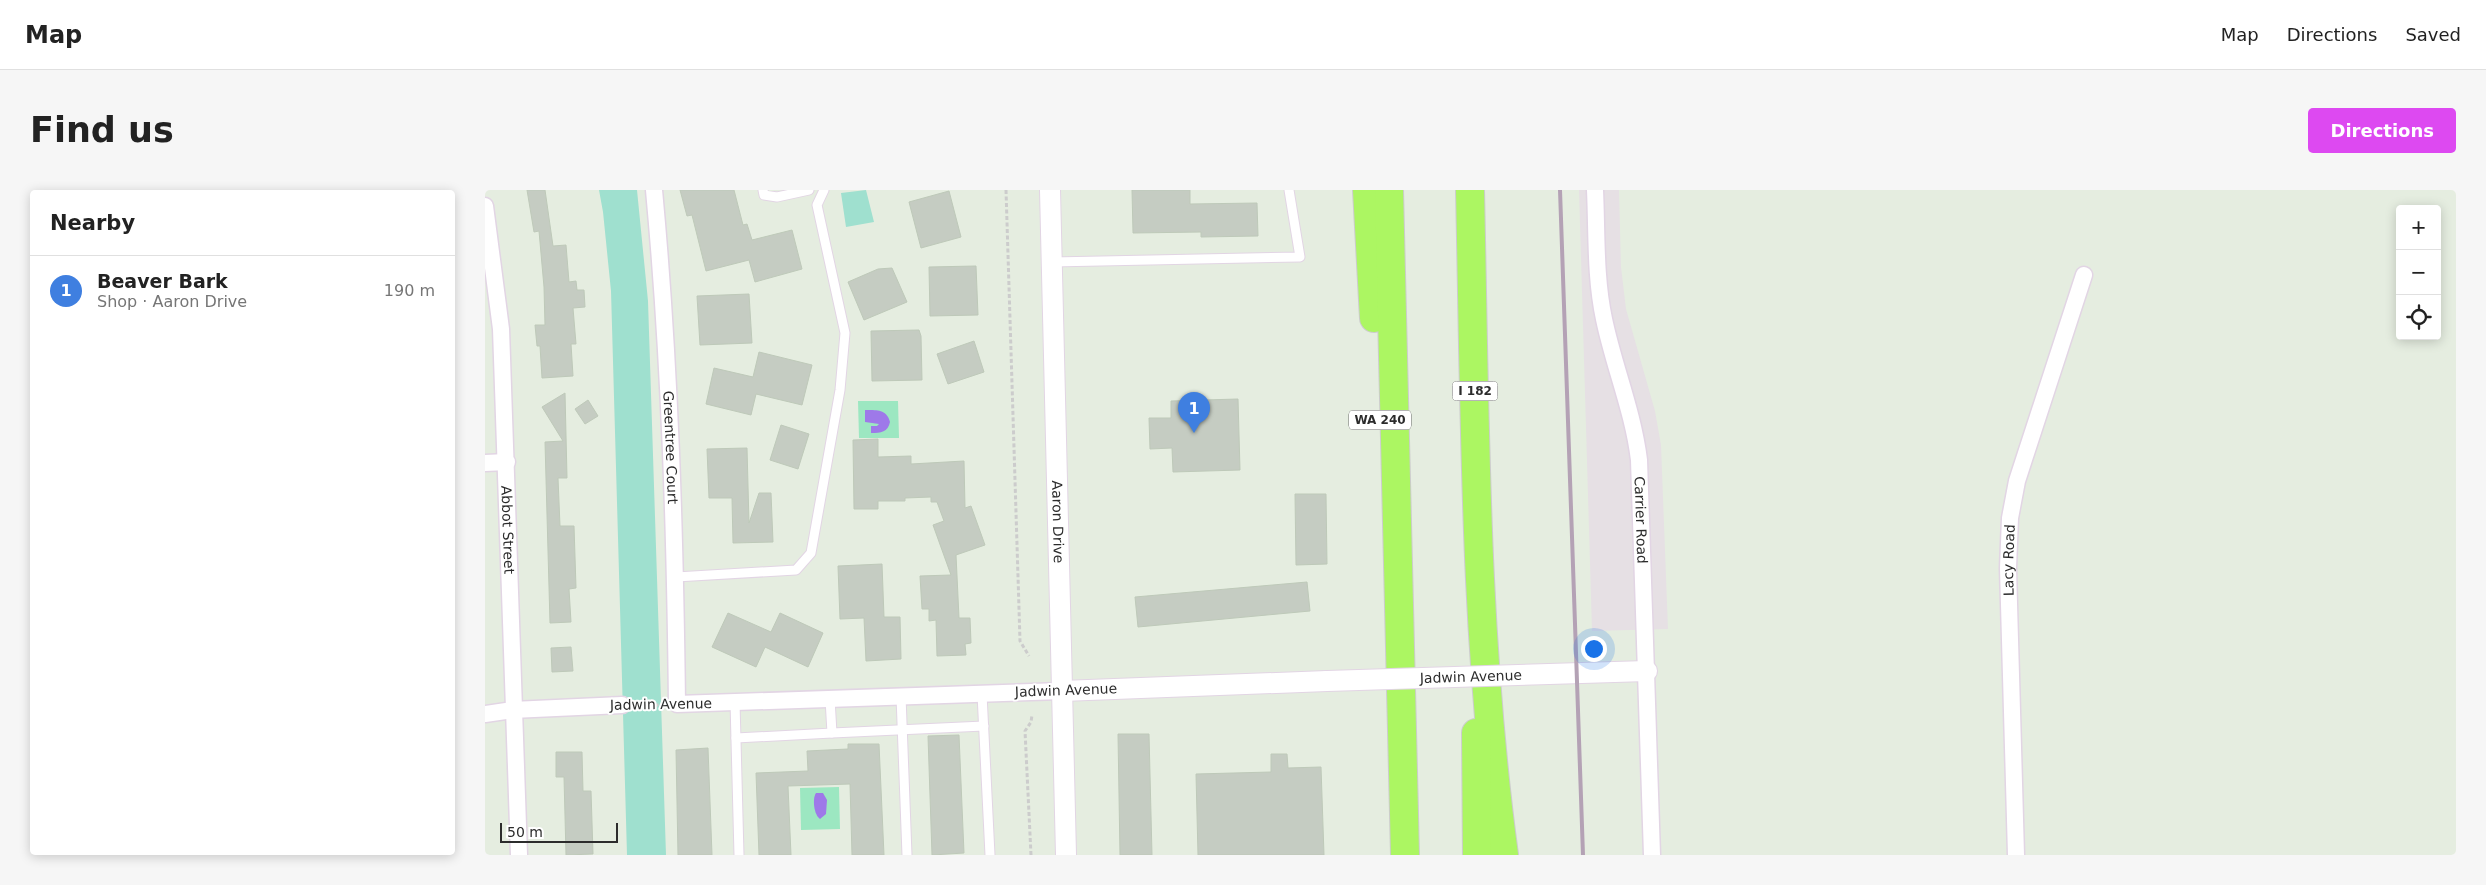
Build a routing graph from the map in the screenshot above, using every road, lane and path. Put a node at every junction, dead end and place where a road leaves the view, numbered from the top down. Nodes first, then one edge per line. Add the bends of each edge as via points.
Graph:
1 (654, 190) edge
2 (763, 190) edge
3 (809, 190) edge
4 (824, 190) edge
5 (1006, 190) edge
6 (1050, 190) edge
7 (1289, 190) edge
8 (1367, 190) edge
9 (1389, 190) edge
10 (1470, 190) edge
11 (1595, 190) edge
12 (485, 206) edge
13 (1051, 262) junction
14 (2084, 275) dead end
15 (507, 462) junction
16 (485, 463) edge
17 (676, 577) junction
18 (1480, 591) junction
19 (1400, 649) junction
20 (1029, 656) dead end
21 (1647, 671) junction
22 (1062, 691) junction
23 (982, 694) junction
24 (901, 696) junction
25 (830, 699) junction
26 (735, 702) junction
27 (677, 704) junction
28 (622, 705) joint
29 (512, 710) junction
30 (485, 714) edge
31 (1032, 715) dead end
32 (984, 726) junction
33 (902, 730) junction
34 (832, 733) junction
35 (735, 738) junction
36 (519, 855) edge
37 (739, 855) edge
38 (907, 855) edge
39 (990, 855) edge
40 (1031, 855) edge
41 (1066, 855) edge
42 (1405, 855) edge
43 (1477, 855) edge
44 (1504, 855) edge
45 (1652, 855) edge
46 (2016, 855) edge

1 - 17 street, Greentree Court via 663,285
2 - 3 lane via 764,196 777,197
4 - 17 lane via 817,205 845,333 840,390 811,553 796,570
5 - 20 path via 1020,641
6 - 13 street, Aaron Drive
7 - 13 lane via 1300,257
8 - 19 highway, WA 240 via 1387,549
9 - 19 highway
10 - 18 highway, I 182
11 - 21 street, Carrier Road via 1601,303 1632,417 1639,460
12 - 15 street, Abbot Street via 501,329
13 - 22 street, Aaron Drive
14 - 46 street, Lacy Road via 2017,481 2010,518 2008,568
15 - 16 street
15 - 29 street, Abbot Street
17 - 27 street, Greentree Court
18 - 43 highway, I 182 via 1475,767
18 - 44 highway
19 - 42 highway
21 - 22 street, Jadwin Avenue, bridge
21 - 45 street, Carrier Road
22 - 23 street, Jadwin Avenue
22 - 41 street, Aaron Drive
23 - 24 street, Jadwin Avenue
23 - 32 lane
24 - 25 street, Jadwin Avenue
24 - 33 lane
25 - 26 street, Jadwin Avenue
25 - 34 lane
26 - 27 street, Jadwin Avenue
26 - 35 lane
27 - 28 path, Jadwin Avenue
28 - 29 street, Jadwin Avenue
29 - 30 street, Jadwin Avenue
29 - 36 street, Abbot Street
31 - 40 path via 1025,731
32 - 33 lane
32 - 39 lane
33 - 34 lane
33 - 38 lane
34 - 35 lane
35 - 37 lane

